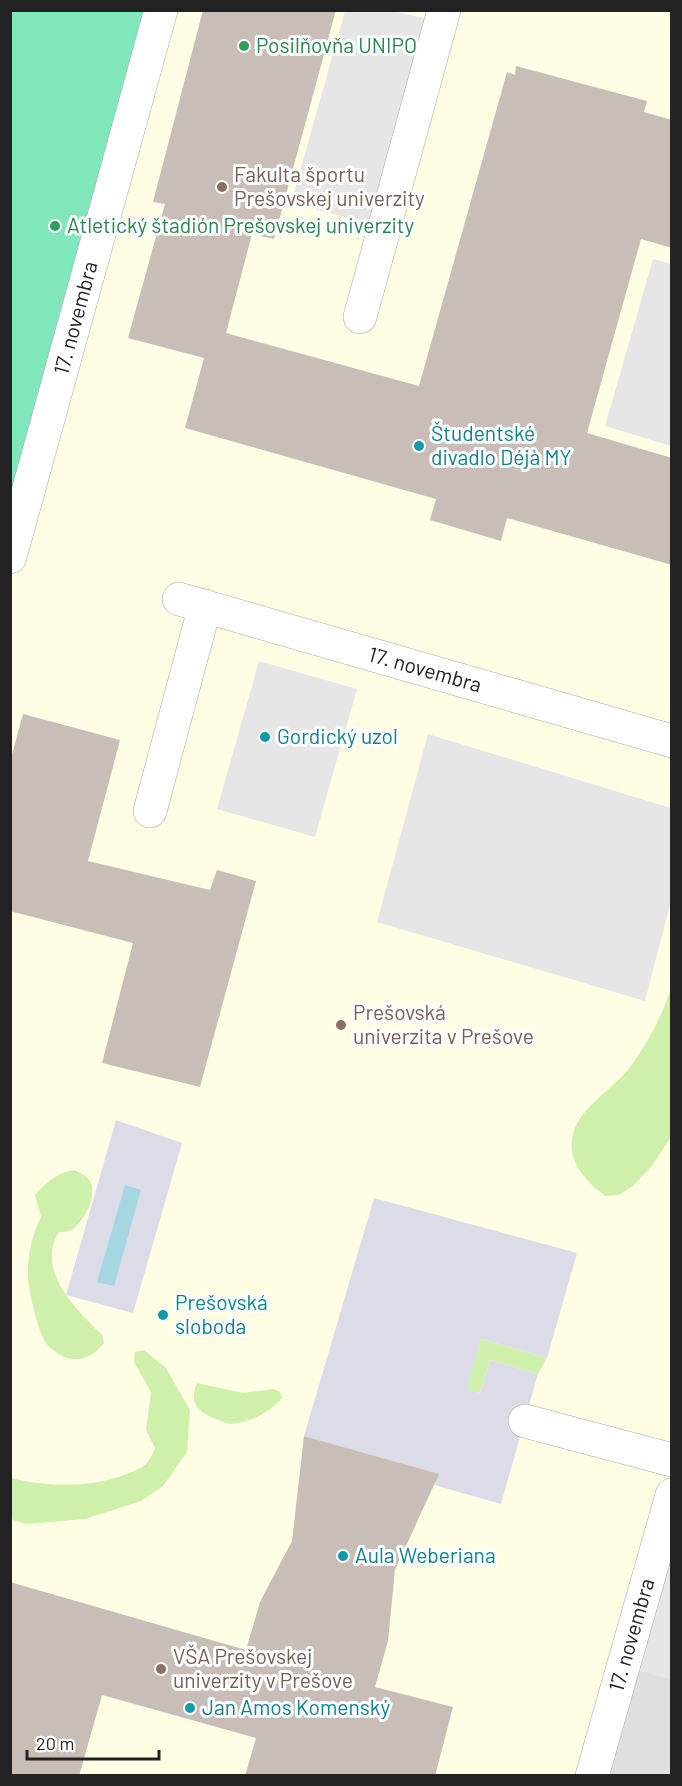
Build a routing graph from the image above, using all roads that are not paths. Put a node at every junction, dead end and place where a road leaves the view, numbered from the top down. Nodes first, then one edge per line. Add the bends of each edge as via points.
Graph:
1 (160, 10) edge
2 (444, 10) edge
3 (360, 317) dead end
4 (10, 557) edge
5 (672, 741) edge
6 (150, 811) dead end
7 (525, 1421) dead end
8 (672, 1460) edge
9 (672, 1495) edge
10 (592, 1776) edge

1 - 4 street, 17. novembra
2 - 3 street
5 - 6 street, 17. novembra via 192,602
7 - 8 street
9 - 10 street, 17. novembra

